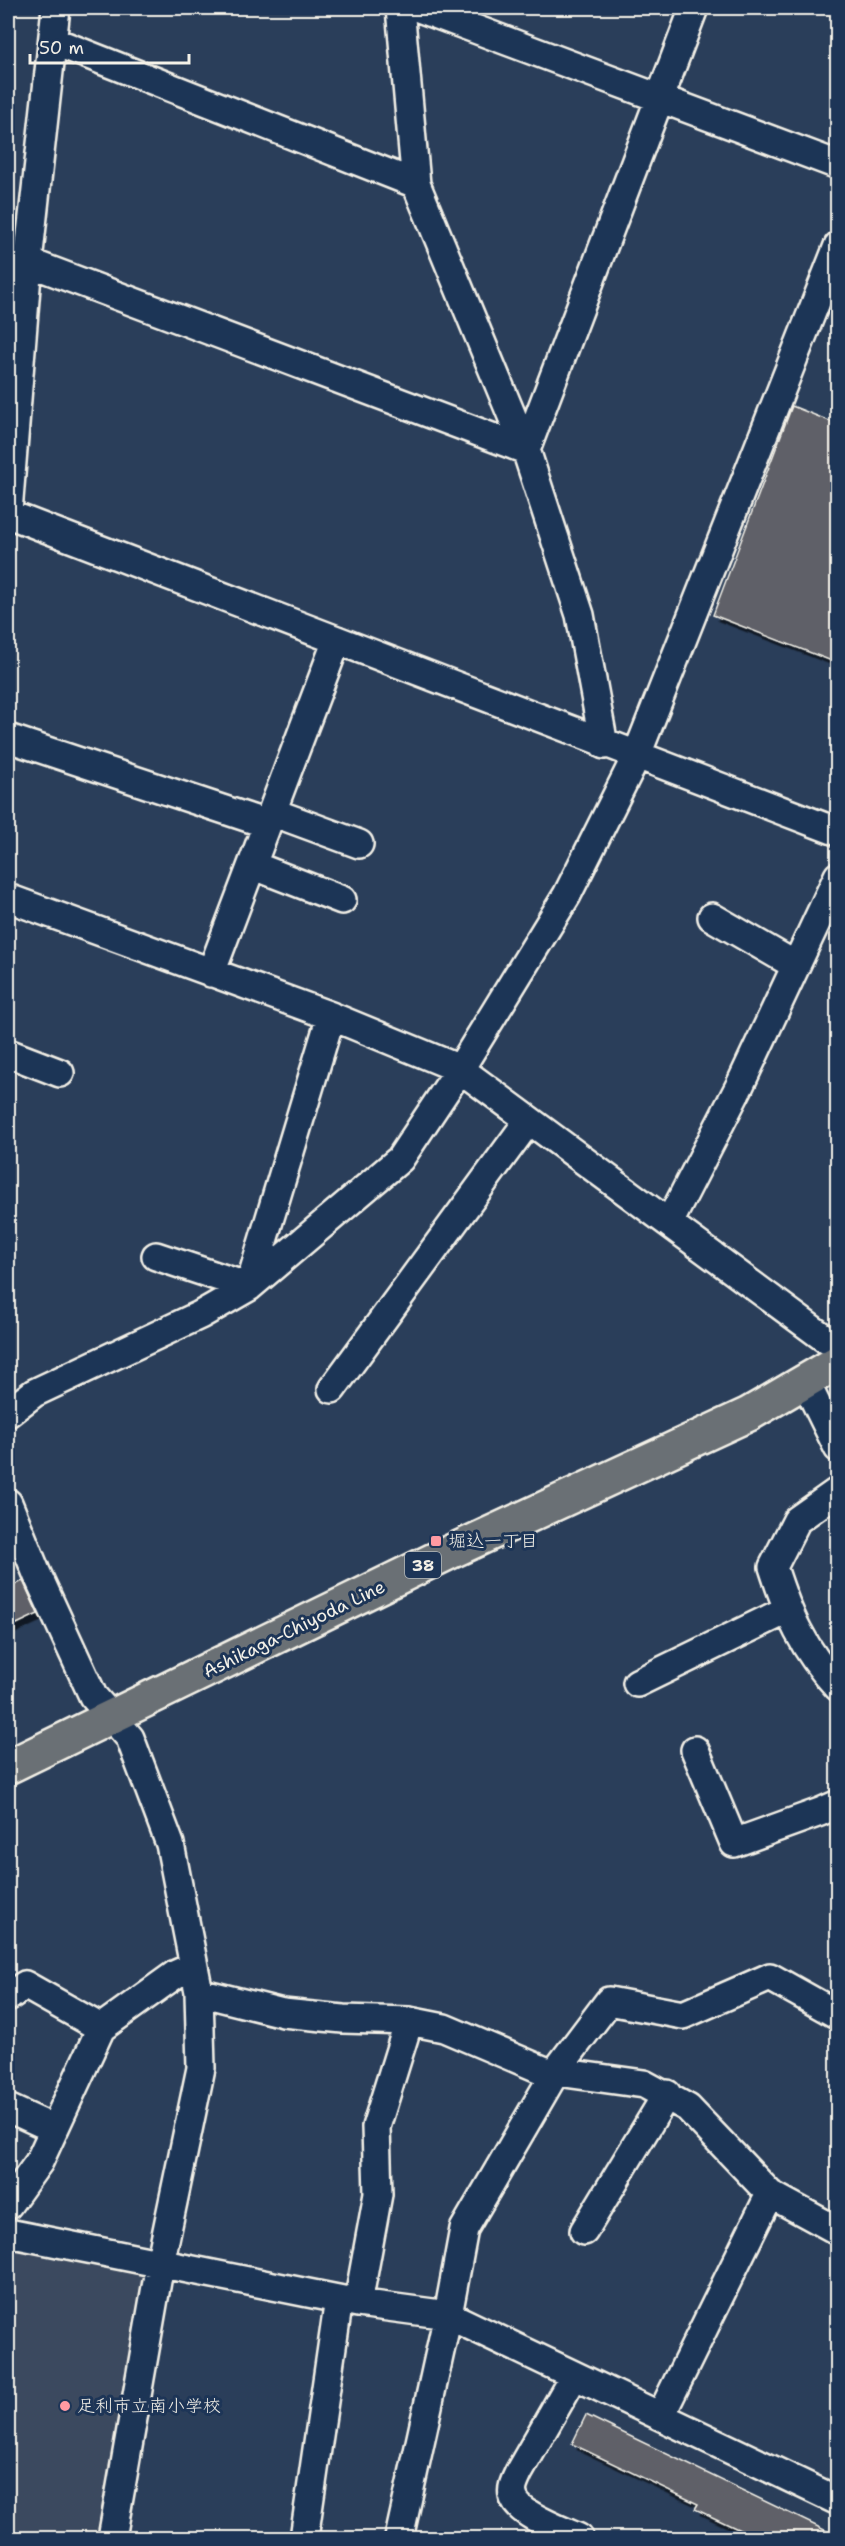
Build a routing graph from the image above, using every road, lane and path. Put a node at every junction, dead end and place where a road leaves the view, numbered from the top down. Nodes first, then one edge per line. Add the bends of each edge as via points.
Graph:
1 (56, 8) edge
2 (400, 8) edge
3 (418, 8) edge
4 (694, 8) edge
5 (53, 40) junction
6 (659, 100) junction
7 (837, 165) edge
8 (416, 184) junction
9 (837, 246) edge
10 (28, 262) junction
11 (12, 397) edge
12 (526, 450) junction
13 (8, 506) edge
14 (337, 640) junction
15 (8, 738) edge
16 (604, 745) junction
17 (636, 757) junction
18 (269, 818) junction
19 (837, 832) edge
20 (359, 844) dead end
21 (252, 865) junction
22 (837, 876) edge
23 (8, 898) edge
24 (342, 900) dead end
25 (712, 917) dead end
26 (795, 965) junction
27 (211, 973) junction
28 (331, 1016) junction
29 (8, 1053) edge
30 (460, 1069) junction
31 (60, 1073) dead end
32 (529, 1120) junction
33 (669, 1222) junction
34 (156, 1256) dead end
35 (249, 1287) junction
36 (837, 1346) edge
37 (837, 1362) edge
38 (806, 1383) junction
39 (332, 1389) dead end
40 (8, 1413) edge
41 (837, 1448) edge
42 (837, 1491) edge
43 (10, 1519) edge
44 (787, 1610) junction
45 (637, 1683) dead end
46 (837, 1687) edge
47 (111, 1718) junction
48 (695, 1750) dead end
49 (8, 1767) edge
50 (837, 1804) edge
51 (196, 1980) junction
52 (8, 1996) edge
53 (837, 2015) edge
54 (410, 2021) junction
55 (101, 2028) junction
56 (556, 2071) junction
57 (667, 2094) junction
58 (8, 2108) edge
59 (54, 2129) junction
60 (770, 2194) junction
61 (8, 2205) edge
62 (584, 2231) dead end
63 (837, 2231) edge
64 (8, 2233) edge
65 (160, 2264) junction
66 (349, 2301) junction
67 (448, 2315) junction
68 (574, 2376) junction
69 (661, 2415) junction
70 (837, 2501) edge
71 (112, 2538) edge
72 (304, 2538) edge
73 (399, 2538) edge
74 (579, 2538) edge

1 - 5 street
2 - 8 street
3 - 6 street
4 - 6 street
5 - 8 street
5 - 10 street
6 - 7 street
6 - 12 street
8 - 12 street
9 - 17 street
10 - 11 street
10 - 12 street
11 - 13 street
12 - 16 street via 580,615
13 - 14 street
14 - 16 street
14 - 18 street
15 - 18 street
16 - 17 street
17 - 19 street
17 - 30 street via 567,895
18 - 20 street
18 - 21 street
21 - 24 street
21 - 27 street
22 - 26 street
23 - 27 street
25 - 26 street
26 - 33 street via 740,1085
27 - 28 street
28 - 30 street
28 - 35 street
29 - 31 street
30 - 32 street
30 - 35 street via 400,1159
32 - 33 street
32 - 39 street
33 - 36 street
34 - 35 street
35 - 40 street via 200,1315 34,1393
37 - 38 main road, Ashikaga-Chiyoda Line / 38
38 - 41 street
38 - 47 main road, Ashikaga-Chiyoda Line / 38 via 749,1414 448,1553
42 - 44 street via 796,1520 773,1567
43 - 47 street via 93,1696
44 - 45 street
44 - 46 street via 816,1664
47 - 49 main road, Ashikaga-Chiyoda Line / 38
47 - 51 street via 130,1738 170,1844
48 - 50 street via 734,1843
51 - 54 street via 283,2013
51 - 55 street via 176,1974
51 - 65 street via 201,2068
52 - 55 street via 26,1985
53 - 56 street via 770,1977 683,2015 609,2001
54 - 56 street via 444,2028 543,2070
54 - 66 street via 376,2127 378,2194
55 - 59 street
56 - 57 street via 644,2084
56 - 67 street via 464,2229
57 - 60 street via 688,2108
57 - 62 street
58 - 59 street
59 - 61 street via 39,2162
60 - 63 street
60 - 69 street
64 - 65 street
65 - 66 street
65 - 71 street
66 - 67 street
66 - 72 street
67 - 68 street
67 - 73 street
68 - 69 street
68 - 74 street via 512,2488 513,2497 523,2510
69 - 70 street

